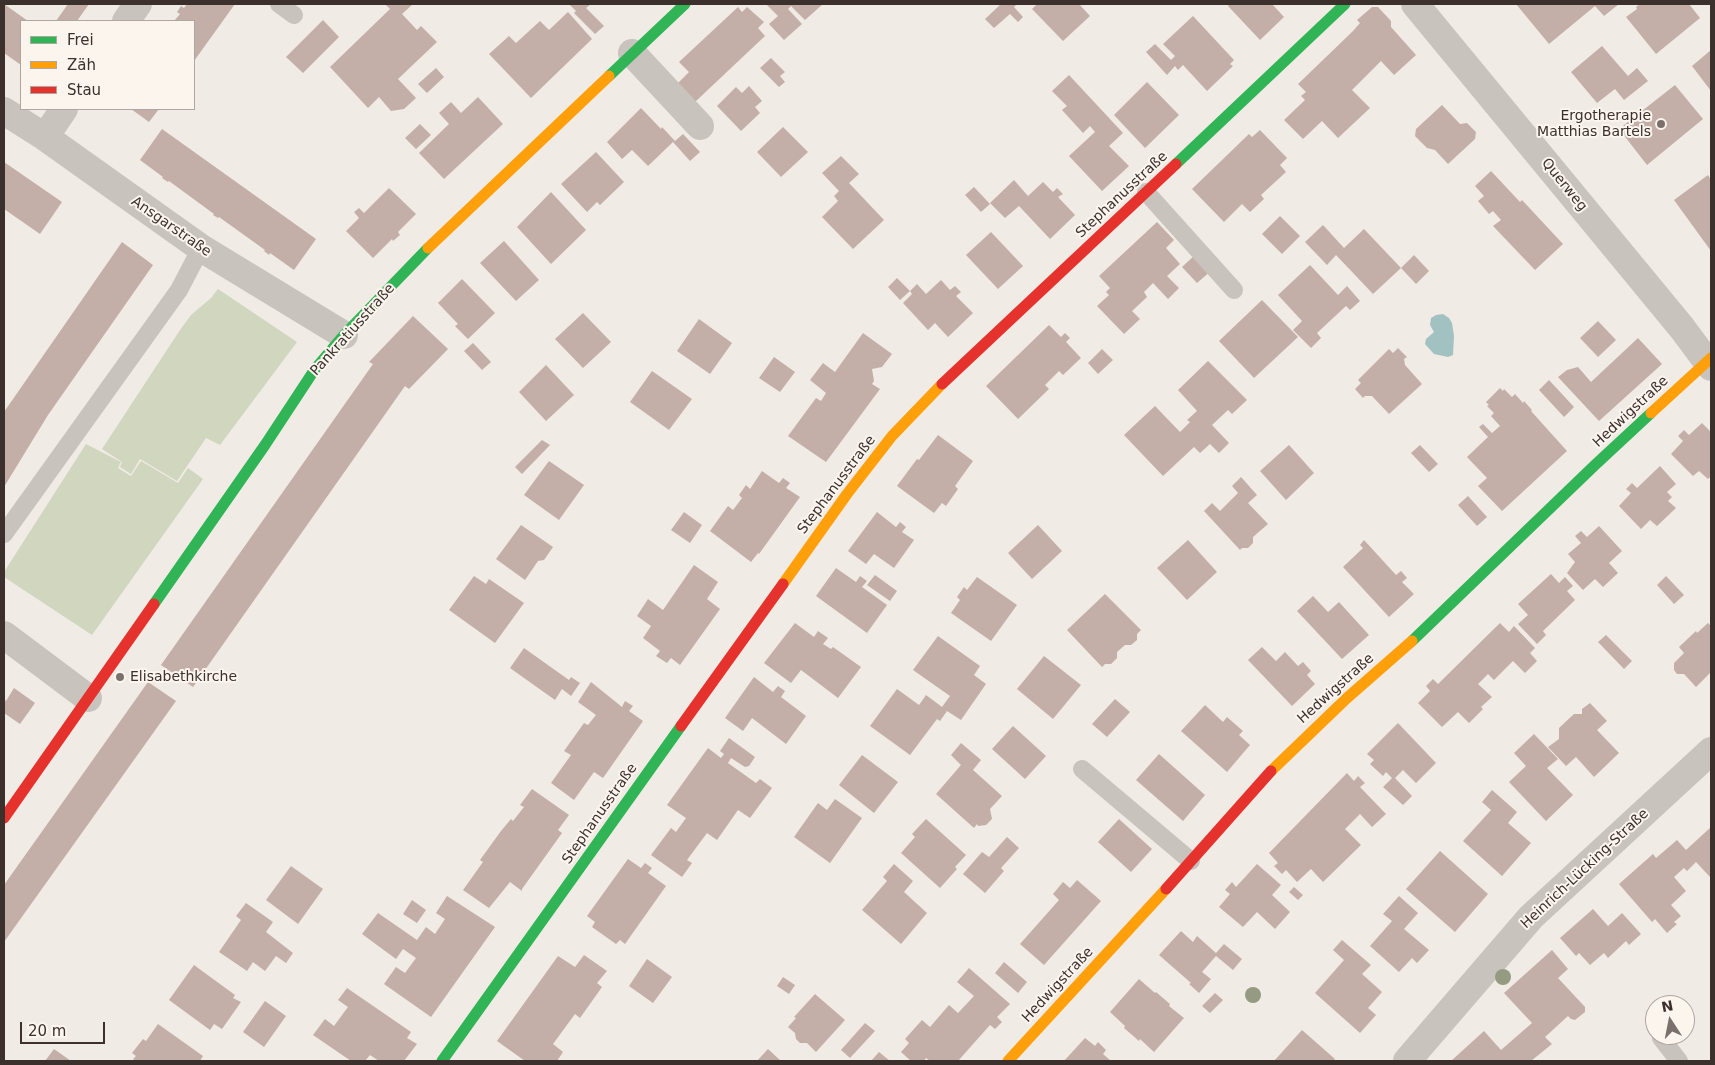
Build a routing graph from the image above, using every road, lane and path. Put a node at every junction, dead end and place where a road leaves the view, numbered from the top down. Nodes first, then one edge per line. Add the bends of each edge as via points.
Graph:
1 (138, 4) edge
2 (279, 4) edge
3 (685, 4) edge
4 (1344, 4) edge
5 (1415, 4) edge
6 (294, 15) dead end
7 (127, 20) edge
8 (632, 54) junction
9 (63, 110) edge
10 (4, 111) edge
11 (700, 126) dead end
12 (45, 137) junction
13 (1146, 192) junction
14 (200, 248) junction
15 (1234, 290) dead end
16 (344, 335) junction
17 (1710, 362) edge
18 (4, 534) edge
19 (4, 635) edge
20 (88, 698) junction
21 (1711, 751) edge
22 (1082, 769) dead end
23 (4, 818) edge
24 (1191, 861) junction
25 (1667, 1045) edge
26 (442, 1061) edge
27 (1008, 1061) edge
28 (1407, 1061) edge
29 (1679, 1061) edge

1 - 7 street
2 - 6 lane
3 - 8 street, Pankratiusstraße
4 - 13 street, Stephanusstraße
5 - 17 street, Querweg
8 - 11 street
8 - 16 street, Pankratiusstraße via 448,228
9 - 12 street
10 - 12 street, Ansgarstraße
12 - 14 street, Ansgarstraße
13 - 15 lane
13 - 26 street, Stephanusstraße via 942,383 892,436 847,494
14 - 16 street, Ansgarstraße
14 - 18 lane via 179,290
16 - 20 street, Pankratiusstraße via 315,369 266,445
17 - 24 street, Hedwigstraße via 1595,465 1407,646 1347,698 1244,800
19 - 20 street
20 - 23 street, Pankratiusstraße
21 - 28 street, Heinrich-Lücking-Straße via 1531,917
22 - 24 lane
24 - 27 street, Hedwigstraße
25 - 29 lane

